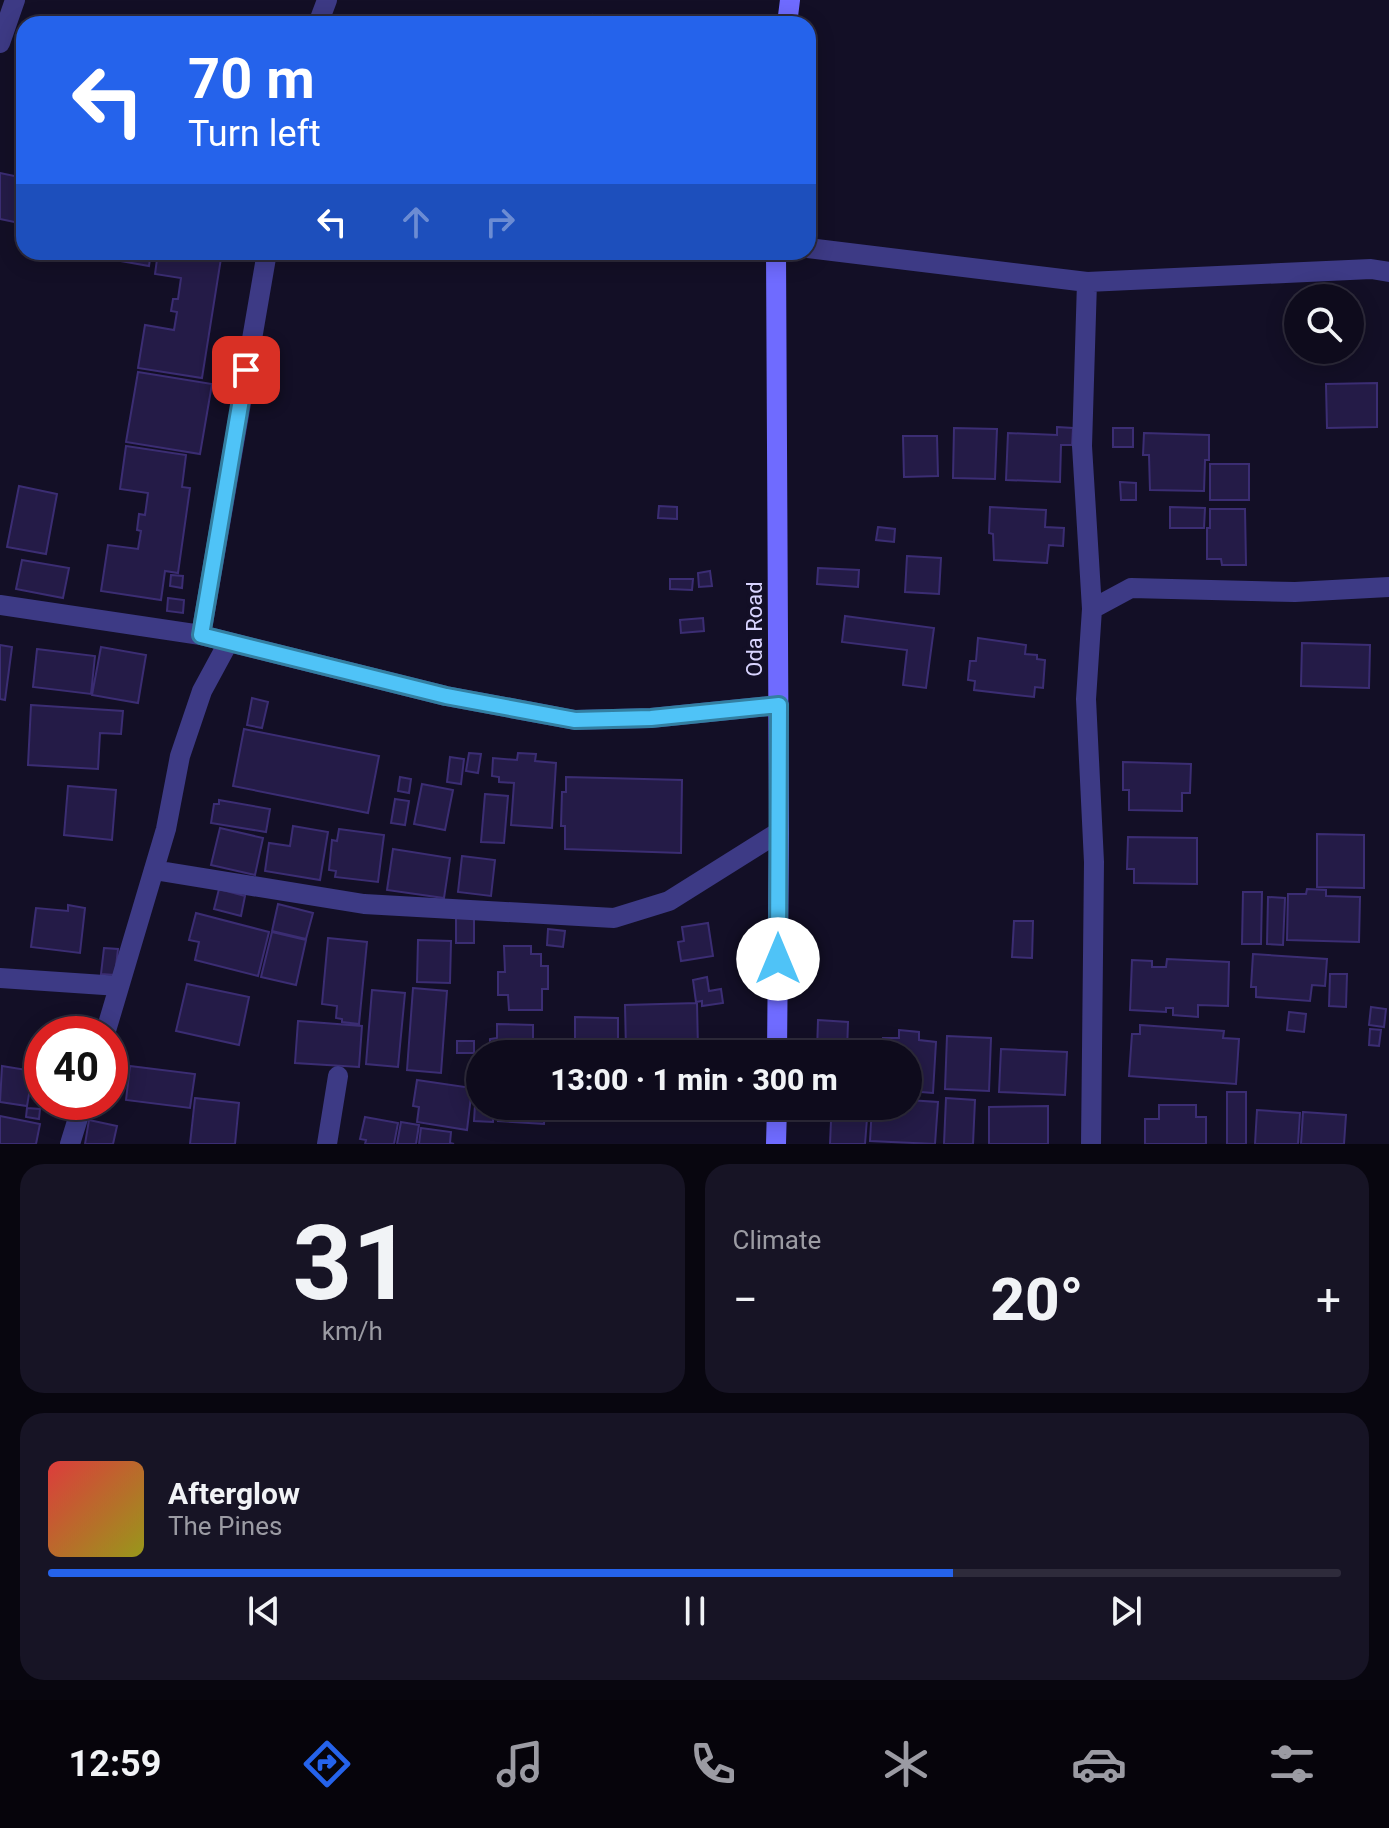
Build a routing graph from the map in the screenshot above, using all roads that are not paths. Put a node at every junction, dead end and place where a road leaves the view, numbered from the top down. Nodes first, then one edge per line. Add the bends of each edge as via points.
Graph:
1 (15, 0) edge
2 (0, 43) edge
3 (816, 249) edge
4 (266, 260) edge
5 (776, 260) edge
6 (1389, 272) edge
7 (1087, 282) junction
8 (1389, 587) edge
9 (0, 605) edge
10 (1092, 609) junction
11 (201, 635) junction
12 (228, 643) junction
13 (779, 705) junction
14 (779, 832) junction
15 (154, 870) junction
16 (0, 978) edge
17 (119, 986) junction
18 (110, 1016) edge
19 (777, 1040) edge
20 (338, 1076) dead end
21 (77, 1120) edge
22 (777, 1120) edge
23 (70, 1144) edge
24 (327, 1144) edge
25 (776, 1144) edge
26 (1091, 1144) edge

1 - 2 street
3 - 7 street
4 - 11 street
5 - 13 street, Oda Road
6 - 7 street
7 - 10 street via 1082,446
8 - 10 street via 1295,592 1131,588
9 - 11 street
10 - 26 street via 1086,699 1094,862
11 - 12 street
12 - 13 street via 446,696 575,720
12 - 15 street via 202,691 180,756
13 - 14 street, Oda Road
14 - 15 street via 669,901 614,918 364,904
14 - 19 street, Oda Road
15 - 17 street
16 - 17 street
17 - 18 street
20 - 24 street
21 - 23 street
22 - 25 street

